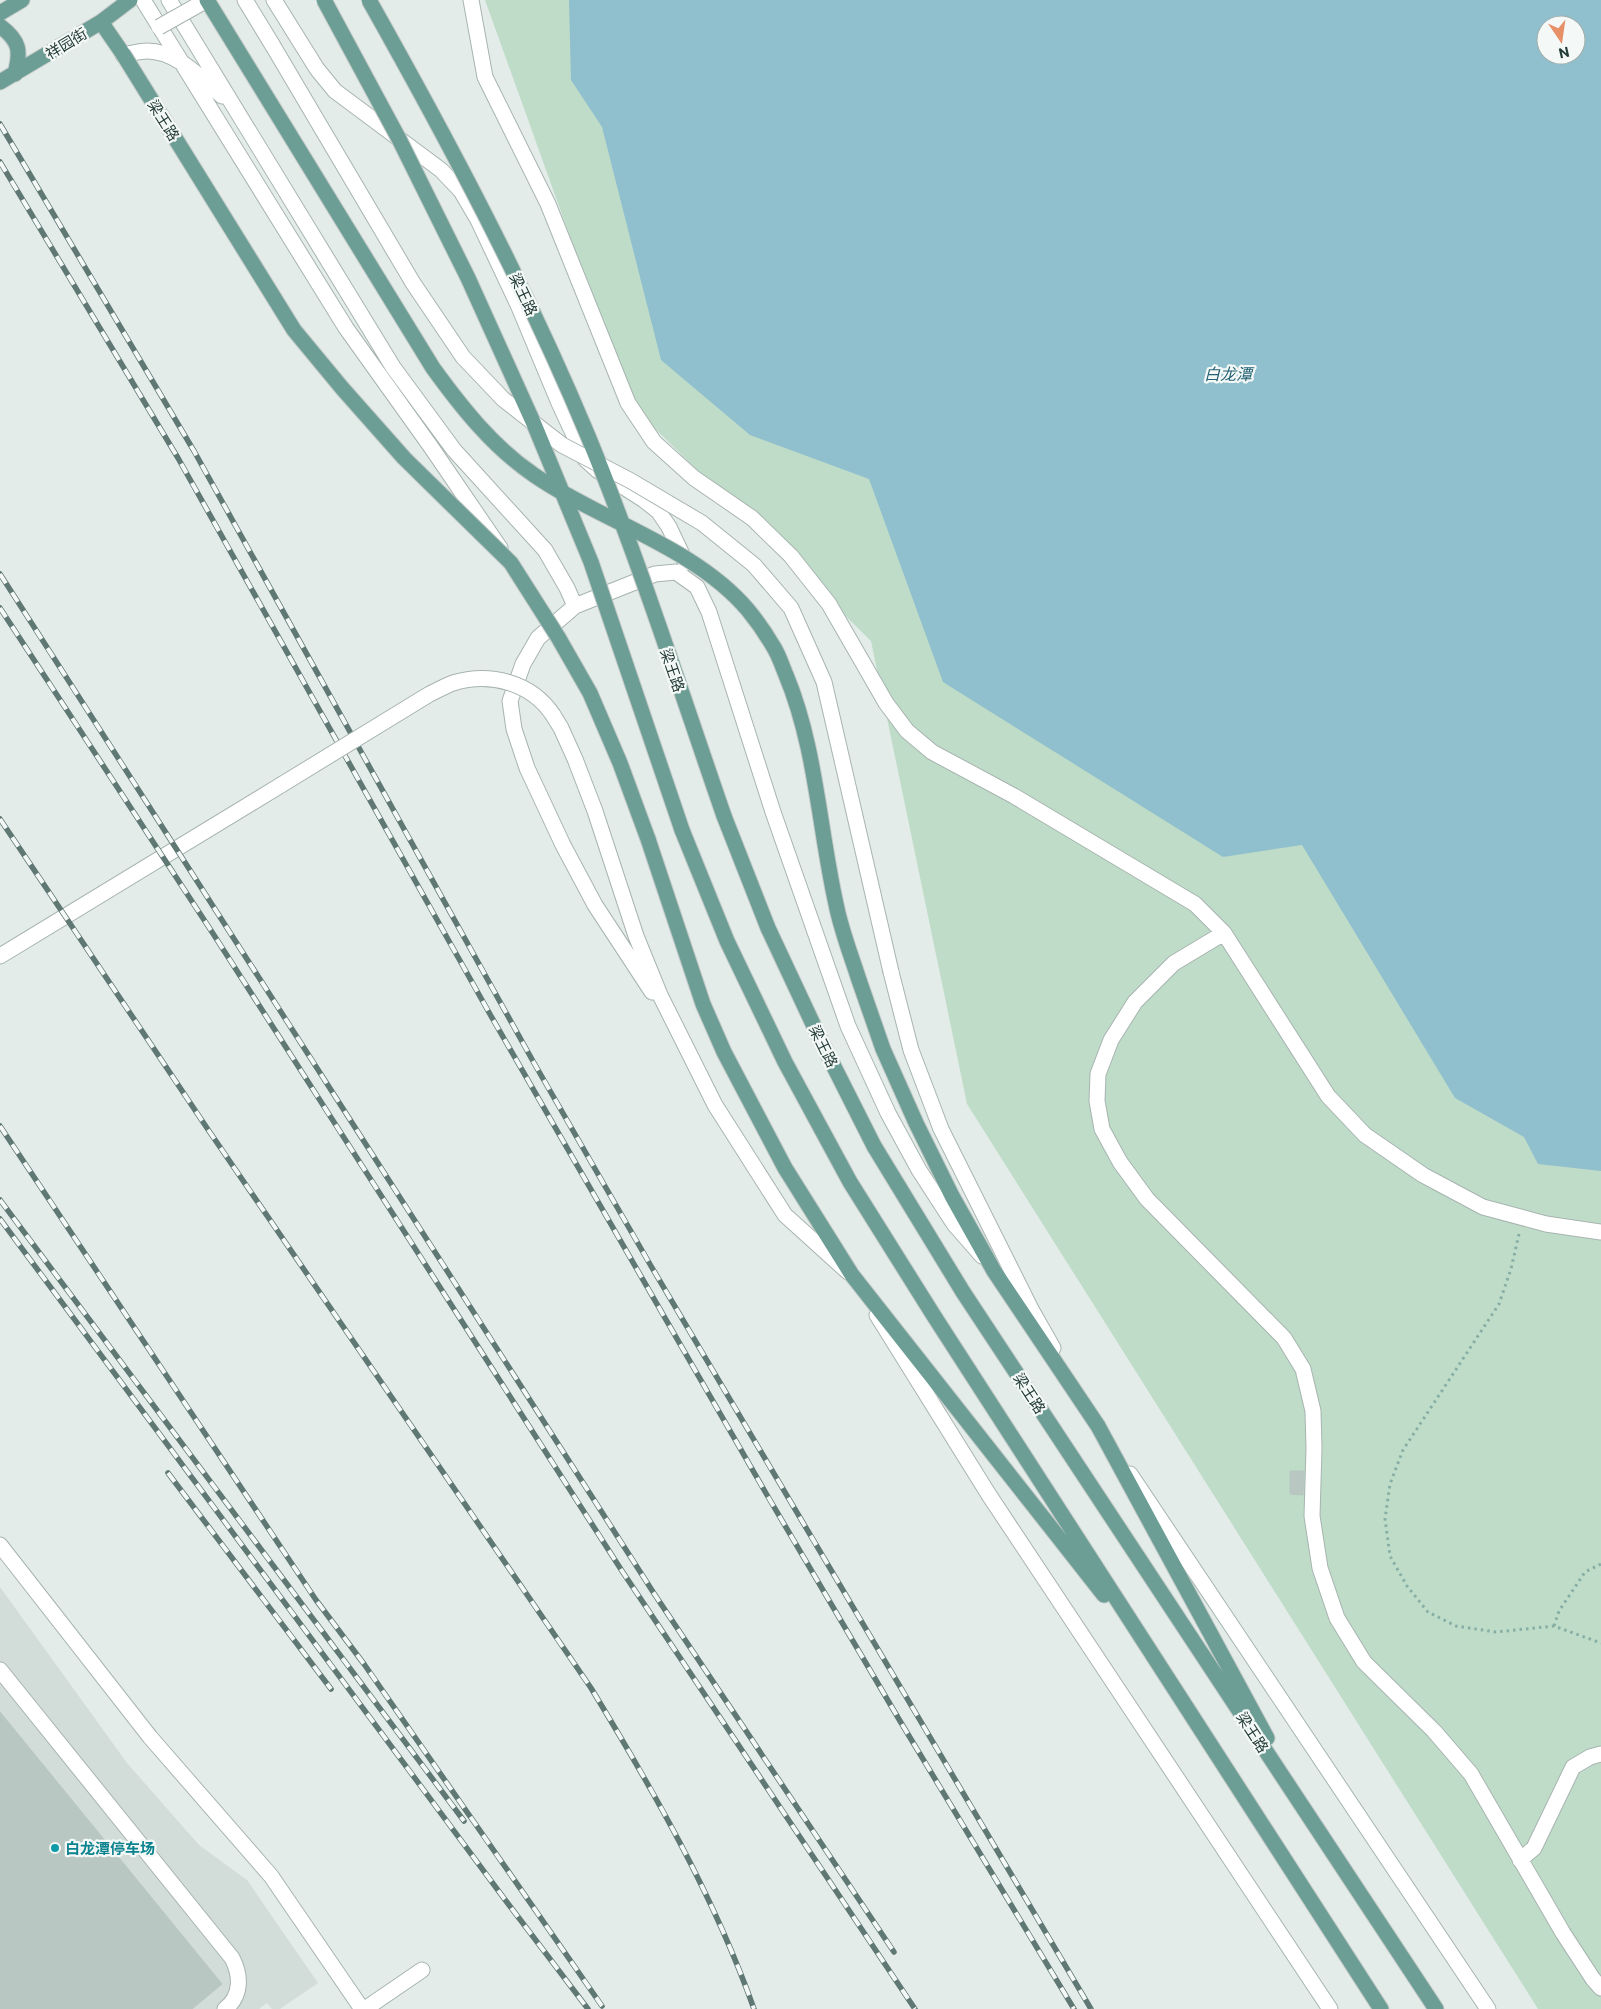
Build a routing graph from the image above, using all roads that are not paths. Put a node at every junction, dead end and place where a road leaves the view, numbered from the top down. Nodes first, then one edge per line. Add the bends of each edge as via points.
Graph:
1 (22, 0) edge
2 (169, 0) edge
3 (207, 0) edge
4 (245, 0) edge
5 (274, 0) edge
6 (324, 0) edge
7 (369, 0) edge
8 (471, 0) edge
9 (134, 1) edge
10 (0, 13) edge
11 (101, 22) junction
12 (0, 26) edge
13 (159, 27) junction
14 (123, 54) junction
15 (15, 74) junction
16 (0, 82) edge
17 (233, 106) junction
18 (511, 563) junction
19 (697, 586) junction
20 (575, 606) junction
21 (1224, 933) junction
22 (0, 956) edge
23 (675, 1025) junction
24 (1601, 1232) edge
25 (994, 1271) junction
26 (852, 1275) junction
27 (1098, 1426) junction
28 (0, 1545) edge
29 (1160, 1666) junction
30 (0, 1670) edge
31 (1601, 1754) edge
32 (1317, 1829) junction
33 (1520, 1860) junction
34 (422, 1970) dead end
35 (1601, 1988) edge
36 (233, 2007) edge
37 (363, 2009) edge
38 (1330, 2009) edge
39 (1381, 2009) edge
40 (1436, 2009) edge
41 (1488, 2009) edge

1 - 10 main road
2 - 17 street
3 - 13 street, bridge
3 - 25 main road, bridge via 433,368 463,409 533,474 590,508 674,551 714,579 748,610 775,648 796,700 836,906 883,1049 952,1196
4 - 27 street, bridge via 413,283 462,357 503,399 562,445 702,523 754,565 791,608 824,682 911,1050 941,1129 1032,1311
5 - 19 street via 317,69 335,91 441,170 461,191 515,298 585,459 658,511
6 - 29 main road, 梁王路, bridge via 399,139 468,278 534,424 591,562 682,830 727,941 785,1062 850,1182
7 - 32 main road, 梁王路, bridge via 441,128 520,283 584,428 629,545 724,816 772,936 874,1146 964,1292
8 - 21 street via 485,77 548,204 628,403 654,442 694,478 752,518 791,556 829,604 886,703 906,730 932,752 1014,796 1195,904
9 - 11 main road, 祥园街
9 - 13 street
11 - 14 main road, 梁王路
11 - 15 main road, 祥园街
12 - 15 main road via 14,38 19,56
13 - 18 street, bridge via 346,328
14 - 17 street via 147,51 168,56 192,69
14 - 18 main road, 梁王路, bridge via 294,330 404,458
15 - 16 main road, 祥园街
17 - 20 street via 393,367 454,450 545,550
18 - 26 main road, 梁王路, bridge via 590,693 620,763 703,1004 724,1052 785,1168
19 - 20 street via 676,572 655,574
19 - 25 street via 719,640 773,812 848,1026 888,1113 919,1170 954,1224
20 - 23 street via 538,638 523,664 510,701 514,729 528,768 586,888
21 - 24 street via 1328,1096 1365,1135 1423,1175 1483,1207 1546,1224
21 - 33 street via 1174,963 1135,1002 1111,1040 1098,1074 1097,1100 1102,1129 1120,1162 1147,1199 1284,1338 1303,1369 1313,1411 1312,1516 1320,1568 1337,1618 1364,1662 1434,1731 1471,1774
22 - 23 street, bridge via 428,695 452,684 495,679 513,683 530,692 546,704 561,728 595,811 636,936
23 - 26 street via 715,1105 785,1215
25 - 27 main road
26 - 29 main road, 梁王路
26 - 38 street via 989,1495
27 - 32 main road
27 - 41 street
28 - 37 street via 150,1737 271,1876
29 - 39 main road, 梁王路
30 - 36 street via 232,1958 238,1968 238,1993
31 - 33 street via 1573,1767 1534,1848
32 - 40 main road, 梁王路
33 - 35 street via 1562,1933
34 - 37 street

